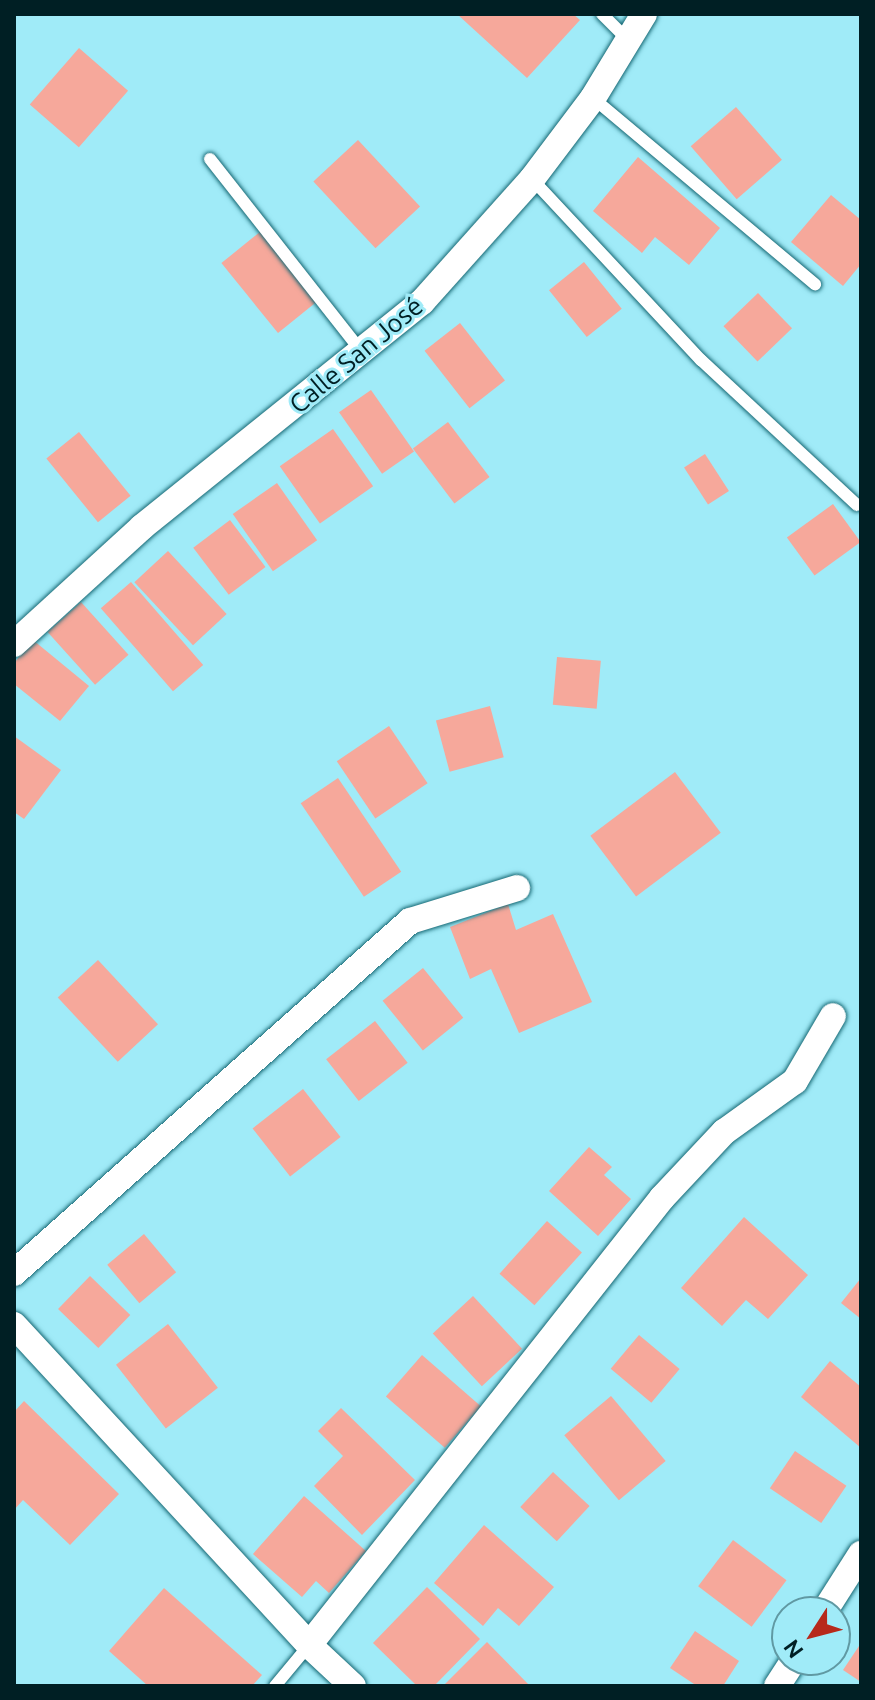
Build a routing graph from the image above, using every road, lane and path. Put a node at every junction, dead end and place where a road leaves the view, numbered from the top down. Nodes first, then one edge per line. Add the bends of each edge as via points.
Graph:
1 (602, 14) edge
2 (644, 14) edge
3 (627, 39) junction
4 (593, 98) junction
5 (210, 159) dead end
6 (532, 179) junction
7 (815, 284) dead end
8 (363, 354) junction
9 (857, 505) dead end
10 (14, 644) edge
11 (517, 888) dead end
12 (833, 1016) dead end
13 (14, 1273) edge
14 (14, 1325) edge
15 (861, 1554) edge
16 (834, 1596) edge
17 (309, 1645) junction
18 (275, 1686) edge
19 (353, 1686) edge

1 - 3 lane
2 - 3 street, Calle San José
3 - 4 street, Calle San José
4 - 6 street, Calle San José
4 - 7 lane
5 - 8 lane
6 - 8 street, Calle San José via 422,302
6 - 9 lane via 701,360
8 - 10 street, Calle San José via 142,527
11 - 13 street via 410,921
12 - 17 street via 795,1081 724,1132 670,1188
14 - 17 street
15 - 16 street
17 - 18 lane
17 - 19 street

